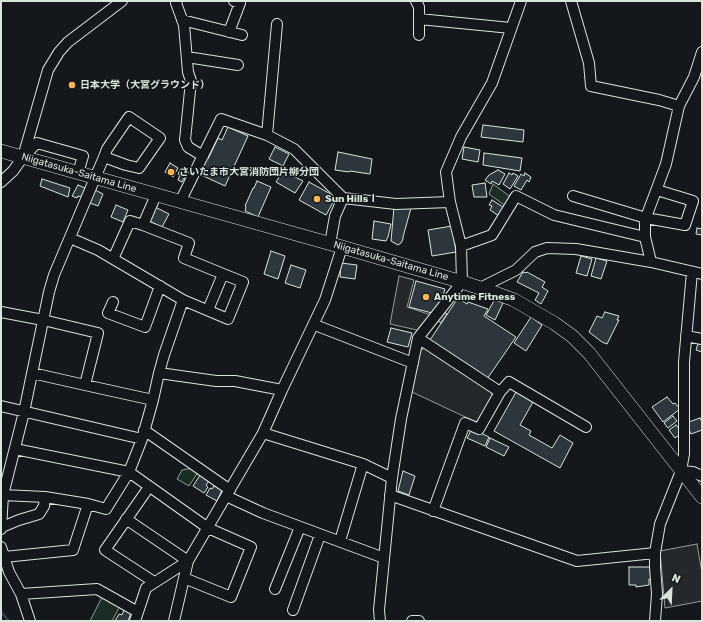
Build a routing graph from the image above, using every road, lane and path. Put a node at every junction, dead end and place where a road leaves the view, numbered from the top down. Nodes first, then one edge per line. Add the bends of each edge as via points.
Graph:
1 (122, 1) edge
2 (177, 1) edge
3 (234, 1) edge
4 (416, 1) edge
5 (521, 1) edge
6 (571, 1) edge
7 (419, 19) junction
8 (182, 20) junction
9 (277, 24) dead end
10 (511, 28) junction
11 (229, 32) junction
12 (242, 34) dead end
13 (419, 35) dead end
14 (702, 52) edge
15 (187, 57) junction
16 (238, 65) dead end
17 (698, 78) edge
18 (679, 106) junction
19 (267, 135) junction
20 (1, 151) edge
21 (203, 156) junction
22 (23, 157) junction
23 (104, 157) junction
24 (78, 173) junction
25 (95, 178) junction
26 (1, 182) edge
27 (657, 190) junction
28 (156, 195) junction
29 (573, 196) dead end
30 (343, 198) junction
31 (180, 202) junction
32 (450, 202) junction
33 (646, 218) junction
34 (143, 225) junction
35 (645, 237) junction
36 (70, 238) junction
37 (336, 245) junction
38 (461, 246) junction
39 (113, 259) junction
40 (651, 262) junction
41 (697, 273) edge
42 (222, 274) junction
43 (462, 282) junction
44 (160, 286) junction
45 (480, 288) junction
46 (183, 300) junction
47 (113, 302) dead end
48 (208, 310) junction
49 (1, 312) edge
50 (43, 320) junction
51 (315, 325) junction
52 (686, 336) junction
53 (418, 338) junction
54 (702, 338) edge
55 (413, 363) junction
56 (32, 373) junction
57 (160, 373) junction
58 (85, 385) junction
59 (282, 390) junction
60 (500, 392) junction
61 (153, 400) junction
62 (1, 406) edge
63 (24, 412) junction
64 (586, 427) dead end
65 (264, 433) junction
66 (143, 434) junction
67 (14, 449) junction
68 (363, 464) junction
69 (681, 471) junction
70 (129, 472) junction
71 (702, 476) edge
72 (392, 478) junction
73 (4, 481) edge
74 (149, 487) junction
75 (228, 493) junction
76 (3, 495) junction
77 (390, 495) junction
78 (45, 497) junction
79 (702, 497) edge
80 (88, 504) junction
81 (433, 511) junction
82 (126, 519) junction
83 (300, 527) junction
84 (2, 528) edge
85 (208, 528) junction
86 (320, 535) junction
87 (340, 541) junction
88 (1, 547) edge
89 (655, 553) junction
90 (4, 557) junction
91 (384, 558) junction
92 (188, 561) junction
93 (184, 578) junction
94 (154, 582) junction
95 (275, 589) dead end
96 (21, 594) junction
97 (293, 610) dead end
98 (137, 617) edge
99 (30, 621) edge
100 (174, 621) edge
101 (380, 621) edge
102 (412, 621) edge
103 (419, 621) edge
104 (655, 621) edge
105 (662, 621) edge

1 - 22 street via 68,42 59,52 48,70
2 - 8 street
3 - 11 street via 240,2
4 - 7 street
5 - 10 street
6 - 18 street via 589,63 591,86
7 - 10 street
7 - 13 street
8 - 11 street
8 - 15 street
9 - 19 street
10 - 32 street via 492,83 461,137 446,172
11 - 12 street
14 - 17 street
15 - 16 street
15 - 21 street via 191,80 185,140 188,147
17 - 18 street
18 - 27 street via 666,164
19 - 21 street via 221,119
19 - 30 street via 294,150
20 - 22 main road, Niigatasuka-Saitama Line
21 - 31 street
22 - 24 main road, Niigatasuka-Saitama Line
22 - 24 street via 37,143 83,156
22 - 26 street
23 - 23 street via 139,168 160,138 129,117
23 - 25 street
24 - 25 main road, Niigatasuka-Saitama Line
25 - 28 main road, Niigatasuka-Saitama Line
25 - 36 street
27 - 33 street
27 - 33 street via 694,201 685,226
28 - 31 main road, Niigatasuka-Saitama Line
28 - 34 street
29 - 33 street
30 - 32 street via 396,204
30 - 37 street via 335,216
31 - 37 main road, Niigatasuka-Saitama Line
32 - 38 street
33 - 35 street
34 - 39 street via 130,221
34 - 42 street via 189,243 184,258
35 - 38 street via 554,215 516,196 492,235
35 - 40 street
36 - 39 street
36 - 50 street via 54,275
37 - 43 main road, Niigatasuka-Saitama Line
37 - 51 street via 325,300
38 - 43 street
39 - 44 street
40 - 41 street
40 - 45 street via 576,249 547,248 536,252 516,270
41 - 52 street
42 - 48 street
42 - 48 street via 244,282 228,319
43 - 45 main road, Niigatasuka-Saitama Line
43 - 53 street
44 - 46 street
44 - 47 street via 145,328 108,313
45 - 69 main road, Niigatasuka-Saitama Line via 525,306 572,336 589,353
46 - 48 street
46 - 57 street
49 - 50 street
50 - 56 street
50 - 58 street via 98,333
51 - 55 street
51 - 59 street
52 - 54 street
52 - 69 street via 684,454
53 - 55 street
53 - 60 street
55 - 72 street
56 - 58 street
56 - 63 street
57 - 59 street via 235,381
57 - 61 street
58 - 61 street
59 - 65 street
60 - 64 street via 509,382
60 - 81 street via 479,429 465,423
61 - 66 street
62 - 63 street
63 - 66 street
63 - 67 street
65 - 68 street
65 - 75 street
66 - 70 street
66 - 75 street
67 - 70 street
67 - 73 street
68 - 72 street
68 - 87 street
69 - 71 street
69 - 79 main road, Niigatasuka-Saitama Line
69 - 89 street via 660,524
70 - 74 street
70 - 80 street via 106,509
72 - 77 street
73 - 76 street
74 - 82 street
74 - 85 street
75 - 83 street via 262,513
75 - 85 street
76 - 78 street
76 - 84 street
77 - 81 street
77 - 91 street
78 - 80 street
78 - 84 street via 44,506 39,514
80 - 90 street via 73,550
81 - 89 street via 577,561
82 - 92 street
82 - 94 street via 105,550
83 - 86 street
83 - 95 street
85 - 92 street
85 - 93 street via 251,547 231,598
86 - 87 street
86 - 97 street
87 - 91 street
88 - 90 street
89 - 104 street
90 - 96 street
91 - 101 street
92 - 93 street
92 - 94 street
93 - 100 street
94 - 98 street via 146,588
96 - 98 street via 97,588
96 - 99 street
102 - 103 street
104 - 105 street

